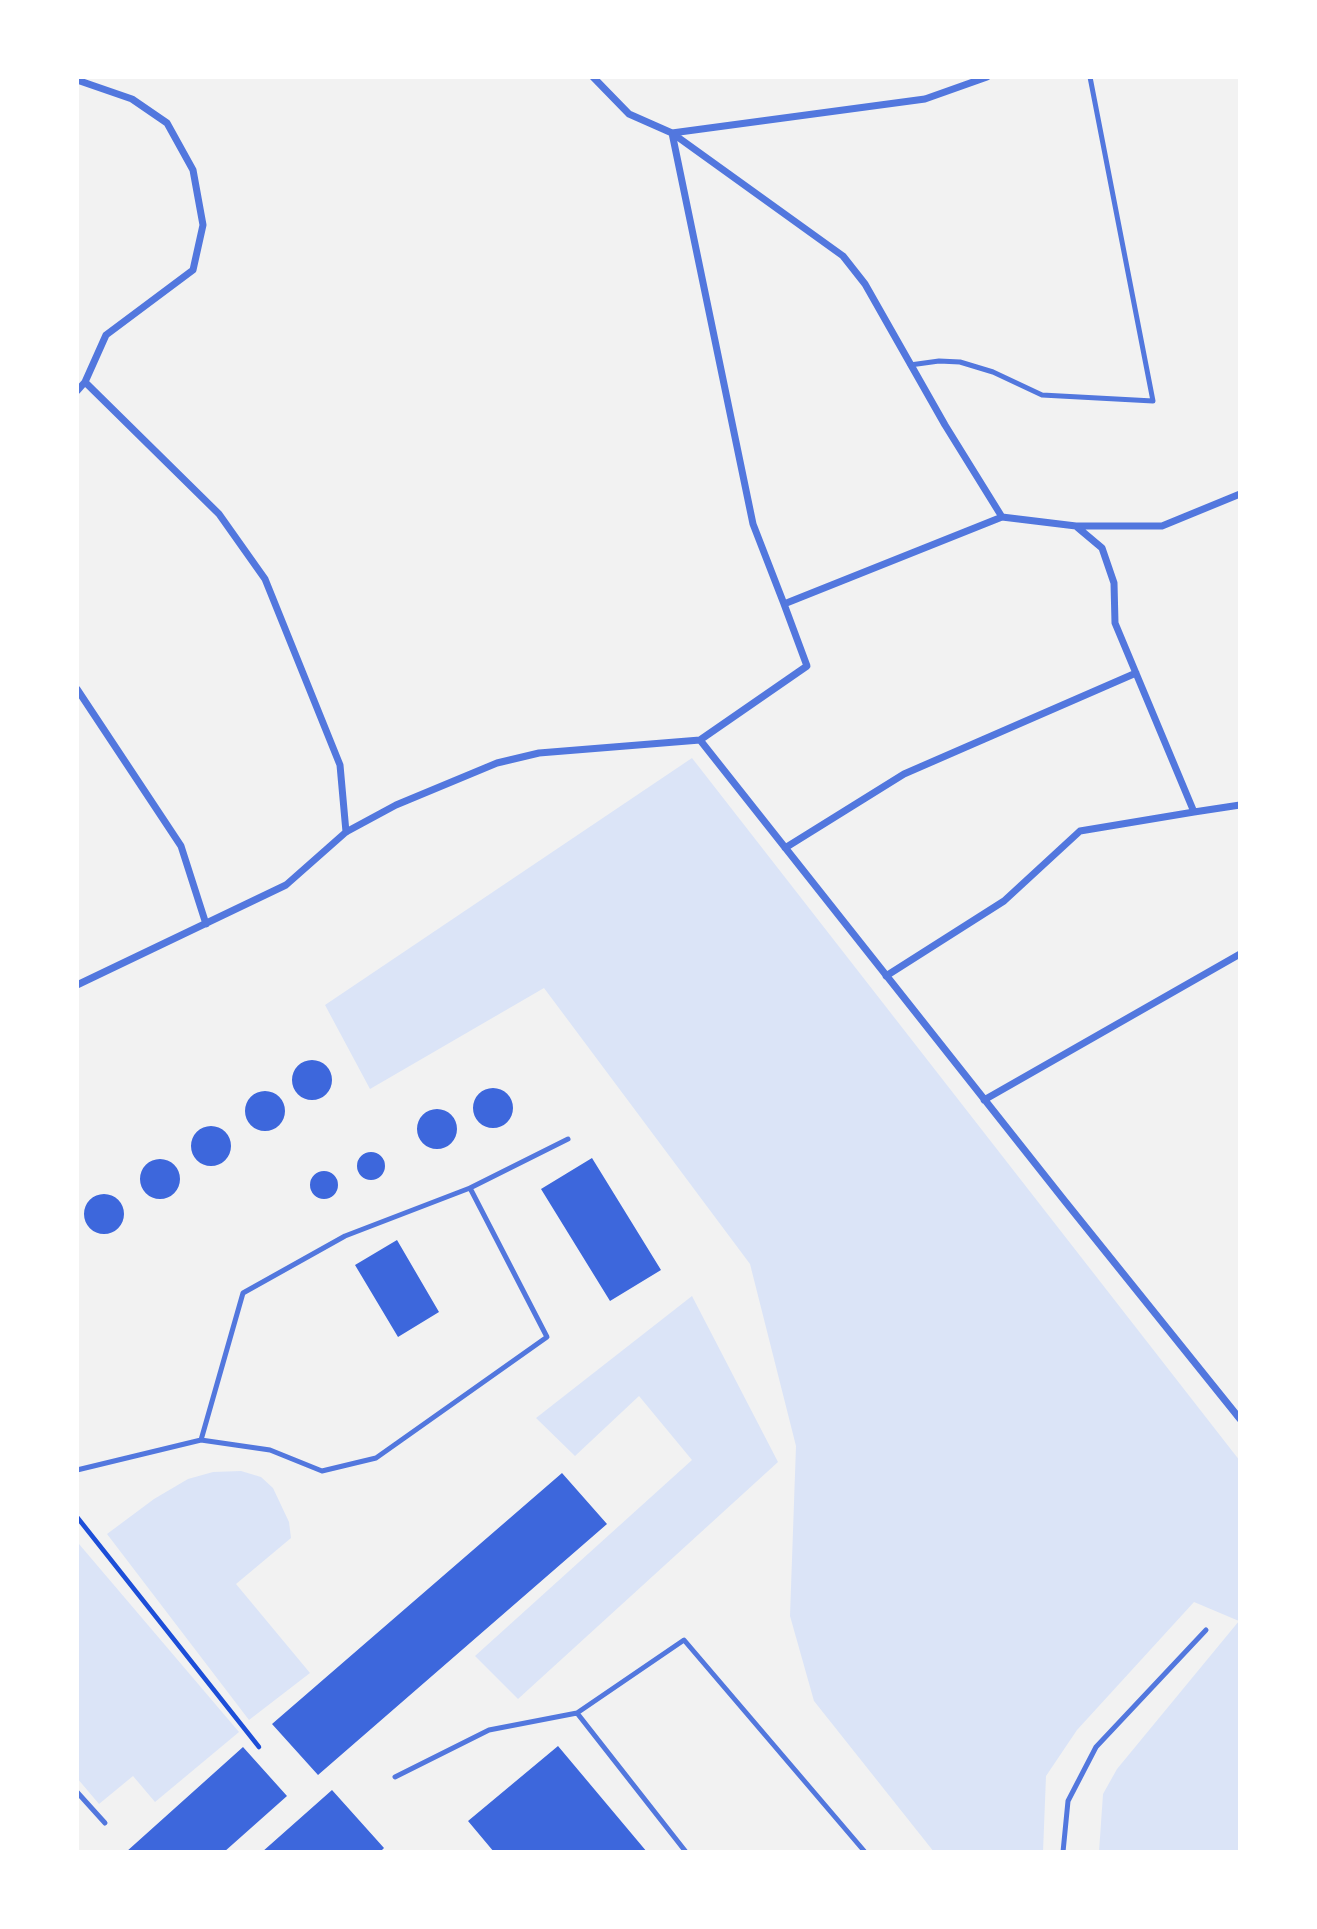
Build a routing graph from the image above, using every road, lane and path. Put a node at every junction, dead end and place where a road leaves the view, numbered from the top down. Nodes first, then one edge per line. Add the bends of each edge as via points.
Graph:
1 (593, 77) edge
2 (987, 77) edge
3 (1090, 77) edge
4 (77, 80) edge
5 (672, 133) junction
6 (911, 365) junction
7 (85, 382) junction
8 (77, 391) edge
9 (1240, 494) edge
10 (1002, 517) junction
11 (1076, 526) junction
12 (785, 604) junction
13 (1136, 673) junction
14 (77, 689) edge
15 (700, 740) junction
16 (1240, 805) edge
17 (1194, 812) junction
18 (346, 832) junction
19 (785, 848) junction
20 (206, 924) junction
21 (1240, 954) edge
22 (886, 975) junction
23 (77, 985) edge
24 (984, 1100) junction
25 (568, 1139) dead end
26 (470, 1188) junction
27 (1240, 1419) edge
28 (201, 1440) junction
29 (77, 1470) edge
30 (77, 1517) edge
31 (1206, 1630) dead end
32 (577, 1713) junction
33 (259, 1747) dead end
34 (396, 1777) dead end
35 (77, 1792) edge
36 (105, 1823) dead end
37 (686, 1852) edge
38 (865, 1852) edge
39 (1063, 1852) edge

1 - 5 street via 629,114
2 - 5 street via 925,99
3 - 6 lane via 1153,401 1042,395 960,362
4 - 7 street via 132,99 166,123 192,170 203,225 192,270 106,335
5 - 6 street via 844,256
5 - 12 street via 753,524
6 - 10 street
7 - 8 street
7 - 18 street via 219,514 265,579 340,765
9 - 11 street via 1163,526
10 - 11 street
10 - 12 street
11 - 13 street via 1102,548 1114,583 1115,623
12 - 15 street via 807,666
13 - 17 street
13 - 19 street via 905,774
14 - 20 street via 181,846
15 - 18 street via 539,753 497,763 396,805
15 - 19 street
16 - 17 street
17 - 22 street via 1080,831 1004,901
18 - 20 street via 286,885
19 - 22 street
20 - 23 street
21 - 24 street
22 - 24 street
24 - 27 street
25 - 26 lane
26 - 28 lane via 345,1236 243,1293
26 - 28 lane via 547,1337 376,1458 322,1471 270,1450
28 - 29 lane
30 - 33 path
31 - 39 lane via 1096,1747 1068,1801
32 - 34 lane via 489,1730
32 - 37 lane
32 - 38 lane via 684,1640
35 - 36 lane

